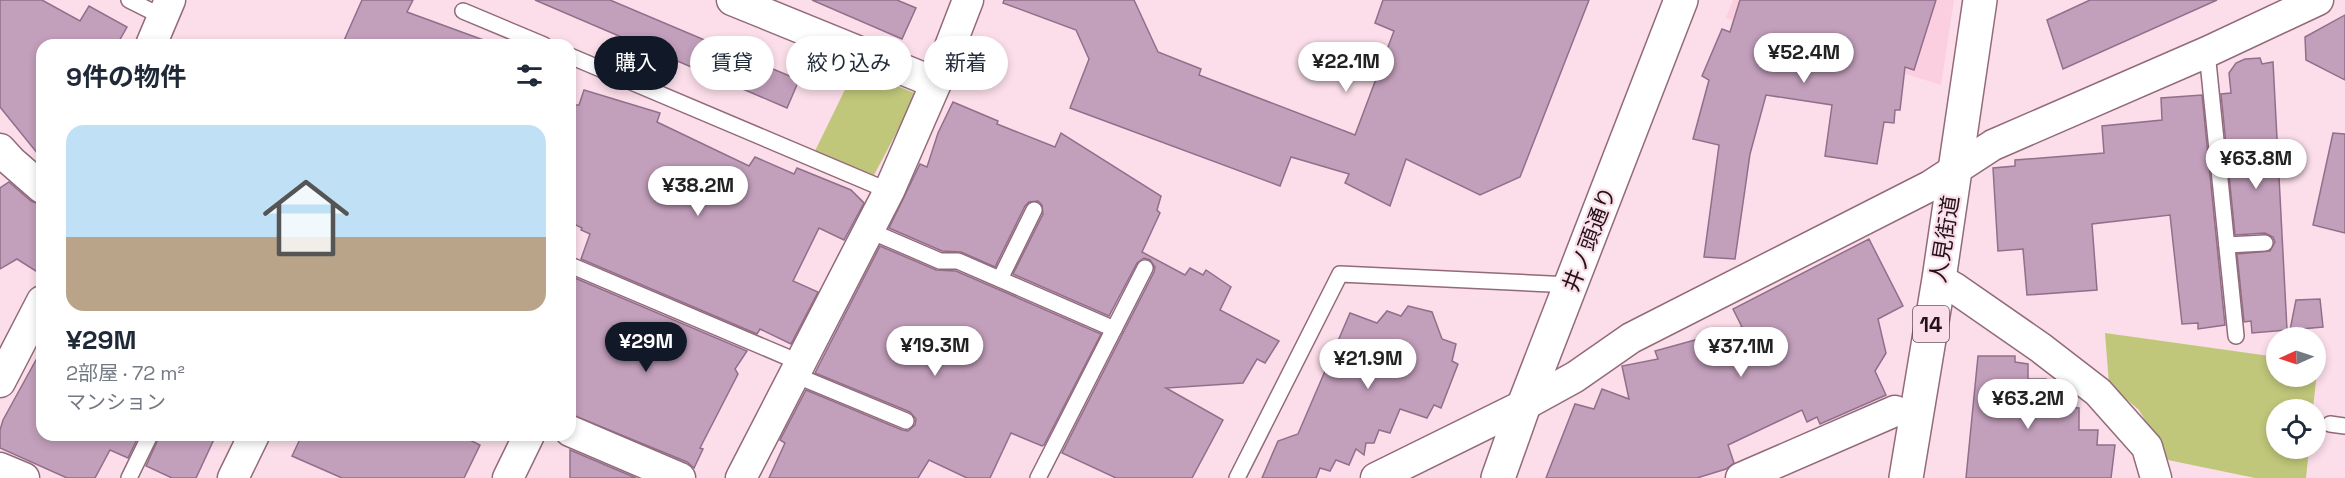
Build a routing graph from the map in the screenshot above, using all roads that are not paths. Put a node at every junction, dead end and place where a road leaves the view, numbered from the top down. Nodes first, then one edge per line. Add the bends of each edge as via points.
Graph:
1 (129, 0) edge
2 (732, 0) edge
3 (968, 0) edge
4 (1681, 0) edge
5 (1980, 0) edge
6 (2318, 0) edge
7 (166, 9) edge
8 (463, 11) dead end
9 (954, 36) edge
10 (154, 39) edge
11 (530, 39) edge
12 (2207, 52) junction
13 (576, 59) edge
14 (924, 78) edge
15 (933, 90) edge
16 (0, 149) edge
17 (1955, 170) junction
18 (36, 182) edge
19 (889, 191) junction
20 (1034, 210) dead end
21 (868, 230) junction
22 (2265, 243) dead end
23 (2227, 245) junction
24 (576, 268) edge
25 (1145, 268) dead end
26 (1000, 279) junction
27 (1939, 279) junction
28 (1570, 285) junction
29 (36, 313) edge
30 (1114, 329) junction
31 (2236, 336) dead end
32 (798, 369) junction
33 (0, 382) edge
34 (1524, 405) junction
35 (1895, 411) dead end
36 (906, 421) dead end
37 (576, 434) edge
38 (147, 441) edge
39 (251, 441) edge
40 (526, 441) edge
41 (0, 468) edge
42 (24, 478) edge
43 (129, 478) edge
44 (233, 478) edge
45 (508, 478) edge
46 (680, 478) edge
47 (741, 478) edge
48 (1038, 478) edge
49 (1237, 478) edge
50 (1376, 478) edge
51 (1498, 478) edge
52 (1741, 478) edge
53 (1906, 478) edge
54 (2156, 478) edge

1 - 7 lane
2 - 14 street
3 - 9 street
4 - 28 main road, 井ノ頭通り
5 - 17 main road, 人見街道 / 14
6 - 12 street
7 - 10 street
8 - 11 lane
12 - 17 street via 1993,145
12 - 23 lane
13 - 19 lane
15 - 19 street
16 - 18 street
17 - 27 main road, 人見街道 / 14
17 - 34 street via 1630,338 1575,377
19 - 21 street
20 - 26 lane
21 - 26 lane via 940,261 958,261
21 - 32 street
22 - 23 lane
23 - 31 lane
24 - 32 lane
25 - 30 lane
26 - 30 lane
27 - 53 main road, 人見街道 / 14
27 - 54 street via 2098,392 2147,447
28 - 34 main road, 井ノ頭通り
28 - 49 lane via 1340,274
29 - 33 street
30 - 48 lane
32 - 36 lane
32 - 47 street
34 - 50 street
34 - 51 main road, 井ノ頭通り
35 - 52 street
37 - 46 street
38 - 43 lane
39 - 44 street
40 - 45 street
41 - 42 street

